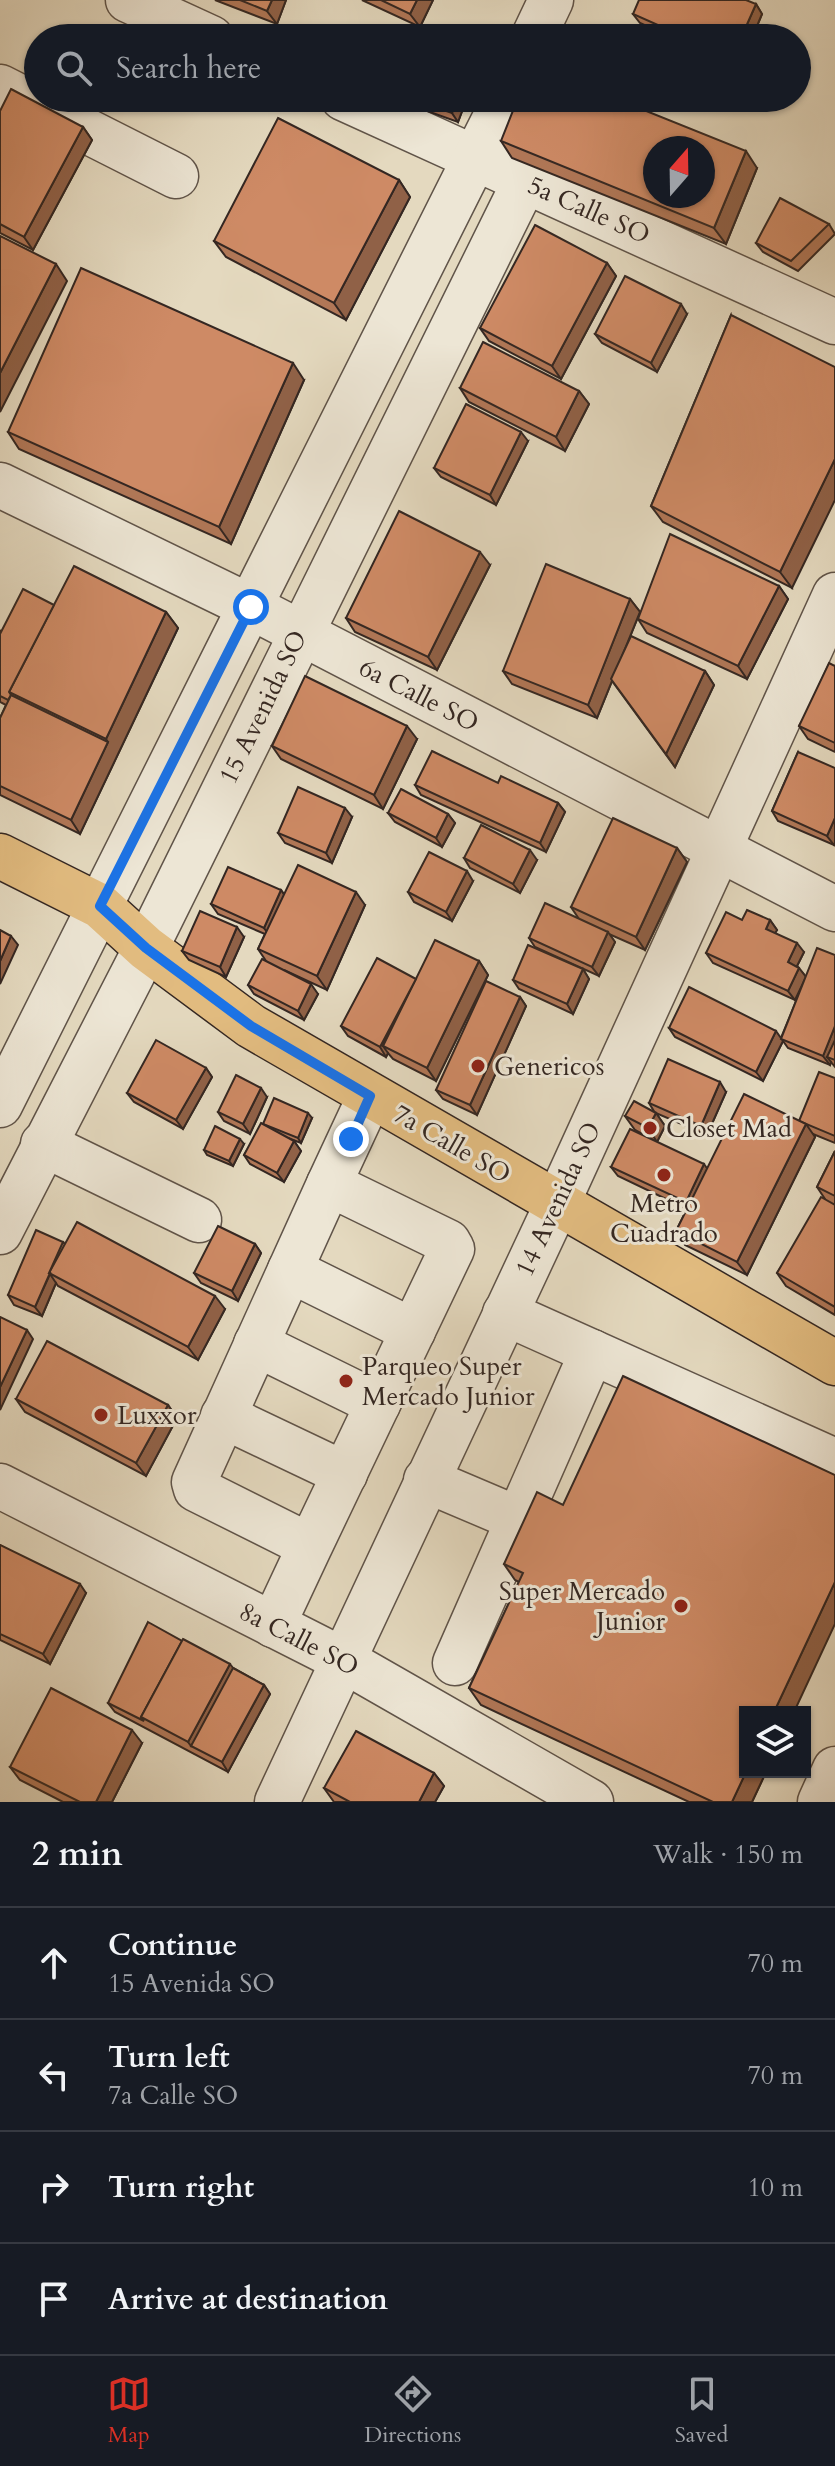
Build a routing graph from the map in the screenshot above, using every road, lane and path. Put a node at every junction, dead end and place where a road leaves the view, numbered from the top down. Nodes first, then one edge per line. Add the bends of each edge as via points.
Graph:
1 (128, 0) edge
2 (551, 0) edge
3 (180, 24) edge
4 (540, 24) edge
5 (0, 87) edge
6 (24, 99) edge
7 (49, 112) edge
8 (374, 112) edge
9 (499, 112) edge
10 (477, 159) junction
11 (176, 176) dead end
12 (525, 181) junction
13 (835, 322) edge
14 (0, 485) edge
15 (835, 595) edge
16 (251, 607) junction
17 (298, 634) junction
18 (718, 846) junction
19 (0, 856) edge
20 (100, 906) junction
21 (835, 909) edge
22 (146, 948) junction
23 (370, 1096) junction
24 (0, 1105) edge
25 (43, 1144) junction
26 (329, 1184) junction
27 (557, 1204) junction
28 (199, 1220) dead end
29 (0, 1232) edge
30 (290, 1270) junction
31 (505, 1313) junction
32 (413, 1331) junction
33 (256, 1344) junction
34 (592, 1352) junction
35 (835, 1363) edge
36 (378, 1404) junction
37 (223, 1416) junction
38 (835, 1461) edge
39 (345, 1474) junction
40 (426, 1480) junction
41 (0, 1486) edge
42 (518, 1519) junction
43 (310, 1546) junction
44 (273, 1625) junction
45 (343, 1660) junction
46 (455, 1663) dead end
47 (835, 1769) edge
48 (277, 1802) edge
49 (591, 1802) edge
50 (820, 1802) edge

1 - 3 street
2 - 4 street
5 - 6 street
7 - 11 street
8 - 10 street, 5a Calle SO
9 - 10 street
10 - 12 street, 5a Calle SO
10 - 16 street
12 - 13 street, 5a Calle SO
12 - 17 street, 15 Avenida SO
14 - 16 street, 6a Calle SO
15 - 18 street, 14 Avenida SO
16 - 17 street, 6a Calle SO
16 - 20 street
17 - 18 street, 6a Calle SO
17 - 22 street, 15 Avenida SO
18 - 21 street, 6a Calle SO
18 - 27 street, 14 Avenida SO
19 - 20 main road, 7a Calle SO
20 - 22 main road, 7a Calle SO
20 - 24 street
22 - 23 main road, 7a Calle SO via 251,1026
22 - 25 street, 15 Avenida SO
23 - 26 street
23 - 27 main road, 7a Calle SO
25 - 28 street
25 - 29 street, 15 Avenida SO
26 - 30 street
26 - 32 street via 451,1245
27 - 31 street, 14 Avenida SO
27 - 35 main road, 7a Calle SO
30 - 32 street
30 - 33 street
31 - 34 street
31 - 40 street, 14 Avenida SO
32 - 36 street
33 - 36 street
33 - 37 street
34 - 38 street
34 - 42 street
36 - 39 street
37 - 39 street
37 - 43 street via 195,1476 196,1489
39 - 43 street
40 - 42 street
40 - 45 street, 14 Avenida SO
41 - 44 street, 8a Calle SO
42 - 46 street
43 - 44 street
44 - 45 street, 8a Calle SO
45 - 48 street, 14 Avenida SO
45 - 49 street, 8a Calle SO
47 - 50 street

